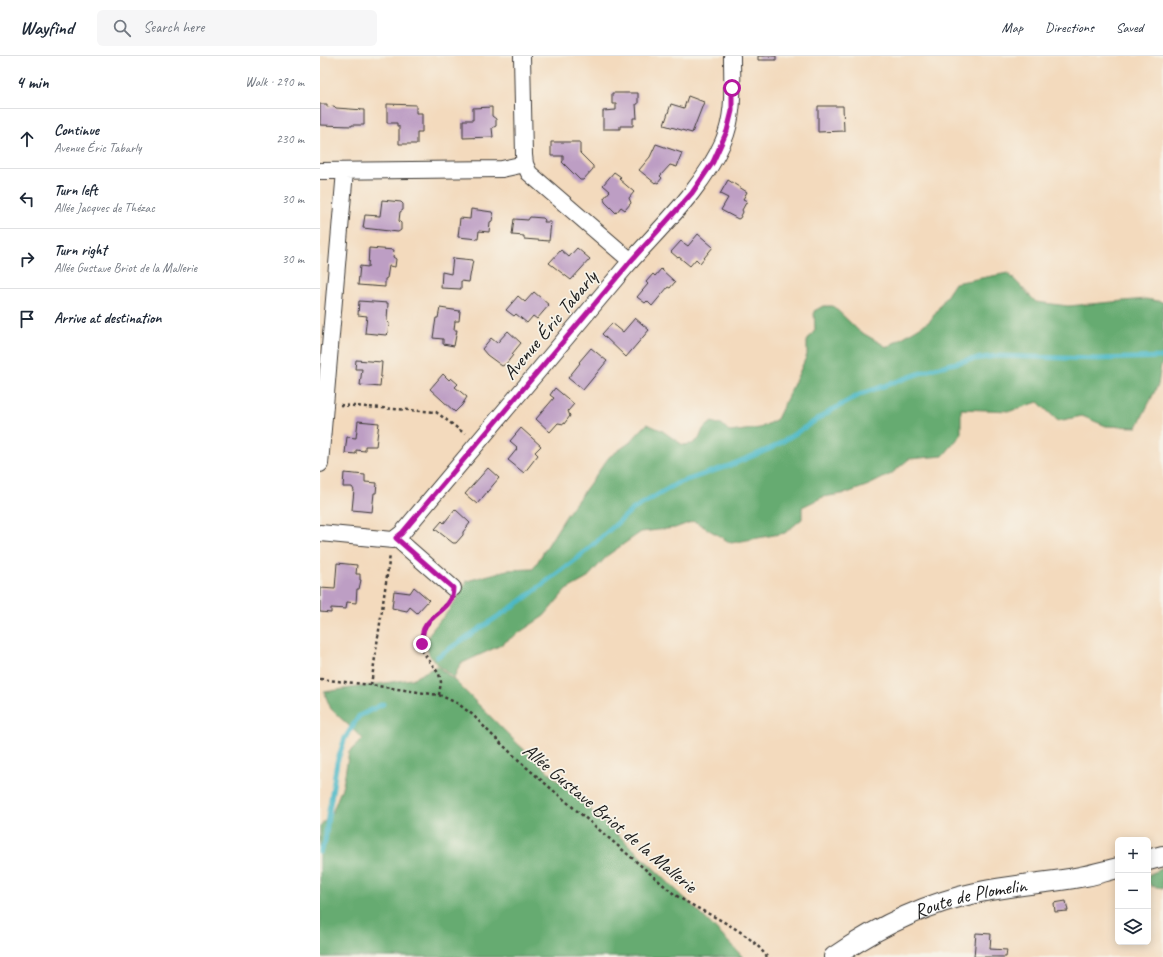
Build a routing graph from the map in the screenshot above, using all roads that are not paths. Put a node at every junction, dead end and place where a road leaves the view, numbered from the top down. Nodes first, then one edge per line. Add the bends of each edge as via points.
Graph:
1 (522, 56) edge
2 (732, 56) edge
3 (525, 164) junction
4 (320, 171) edge
5 (345, 171) junction
6 (630, 262) junction
7 (320, 464) edge
8 (320, 533) edge
9 (395, 539) junction
10 (453, 588) road end
11 (1163, 856) edge
12 (1151, 859) edge
13 (1115, 869) edge
14 (834, 957) edge

1 - 3 street
2 - 6 street, Avenue Éric Tabarly via 732,111 720,147 692,193
3 - 5 street via 502,169
3 - 6 street via 532,176
4 - 5 street
5 - 7 street
6 - 9 street, Avenue Éric Tabarly
8 - 9 street
9 - 10 street
11 - 12 street
13 - 14 street, Route de Plomelin via 1079,877 980,892 934,904 890,922

